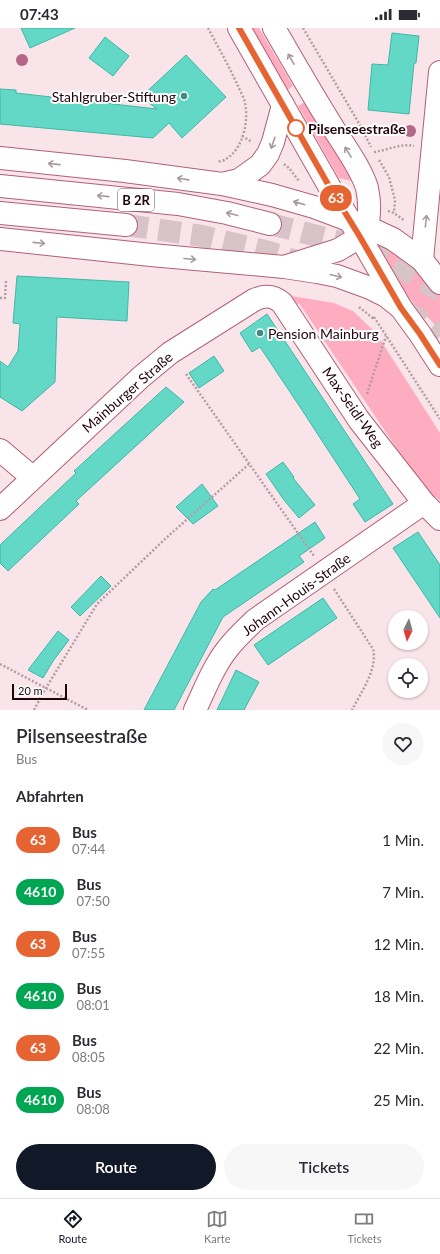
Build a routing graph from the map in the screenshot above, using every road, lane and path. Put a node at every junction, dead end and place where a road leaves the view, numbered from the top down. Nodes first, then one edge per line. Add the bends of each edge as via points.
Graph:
1 (208, 28) edge
2 (239, 28) edge
3 (274, 28) edge
4 (303, 28) edge
5 (440, 72) edge
6 (329, 73) junction
7 (317, 82) junction
8 (283, 105) junction
9 (433, 145) junction
10 (0, 158) edge
11 (211, 163) dead end
12 (222, 184) junction
13 (0, 186) edge
14 (434, 194) edge
15 (0, 213) edge
16 (270, 224) tunnel mouth
17 (126, 225) tunnel mouth
18 (359, 228) junction
19 (0, 239) edge
20 (422, 260) junction
21 (284, 267) junction
22 (6, 280) dead end
23 (440, 283) edge
24 (268, 297) joint
25 (0, 298) edge
26 (355, 304) dead end
27 (401, 308) junction
28 (386, 336) junction
29 (440, 365) edge
30 (186, 374) dead end
31 (440, 419) edge
32 (359, 420) junction
33 (0, 450) edge
34 (249, 464) junction
35 (33, 478) junction
36 (424, 503) junction
37 (0, 508) edge
38 (440, 519) edge
39 (324, 573) junction
40 (0, 664) edge
41 (46, 688) junction
42 (34, 710) edge
43 (88, 710) edge
44 (194, 710) edge
45 (352, 710) edge

1 - 11 path via 245,102 246,116 240,143 235,151 226,159
2 - 8 main road
7 -> 3 main road
4 - 6 path
5 - 9 main road
6 - 7 path
6 - 9 path via 374,152 406,144
7 - 8 main road
18 -> 7 main road via 370,214 366,186
8 -> 12 main road via 273,142 260,165 239,180
8 - 18 main road
9 - 14 main road
12 -> 10 main road
18 -> 12 main road via 314,207
16 -> 13 main road, B 2R via 178,204
20 -> 14 main road
15 - 17 main road, B 2R
18 - 20 main road via 393,239
18 - 21 main road via 338,250
18 - 27 main road
19 -> 21 main road
20 - 23 main road
21 -> 27 main road via 337,276 355,282 386,296
22 - 25 path via 5,298
24 - 32 main road, Max-Seidl-Weg via 276,298 282,303
24 - 35 main road, Mainburger Straße via 254,300 170,353
26 - 28 path via 374,319
27 - 29 main road
28 - 31 path
28 - 32 path
30 - 34 path
32 - 36 main road, Max-Seidl-Weg
33 - 35 main road
34 - 39 path
34 - 41 path via 164,539 97,604
35 - 37 main road, Mainburger Straße
36 - 38 main road, Max-Seidl-Weg
36 - 39 main road, Johann-Houis-Straße
39 - 44 main road, Johann-Houis-Straße via 255,620 240,634 218,664
39 - 45 path via 373,649 374,665
40 - 41 path
41 - 42 path
41 - 43 path

